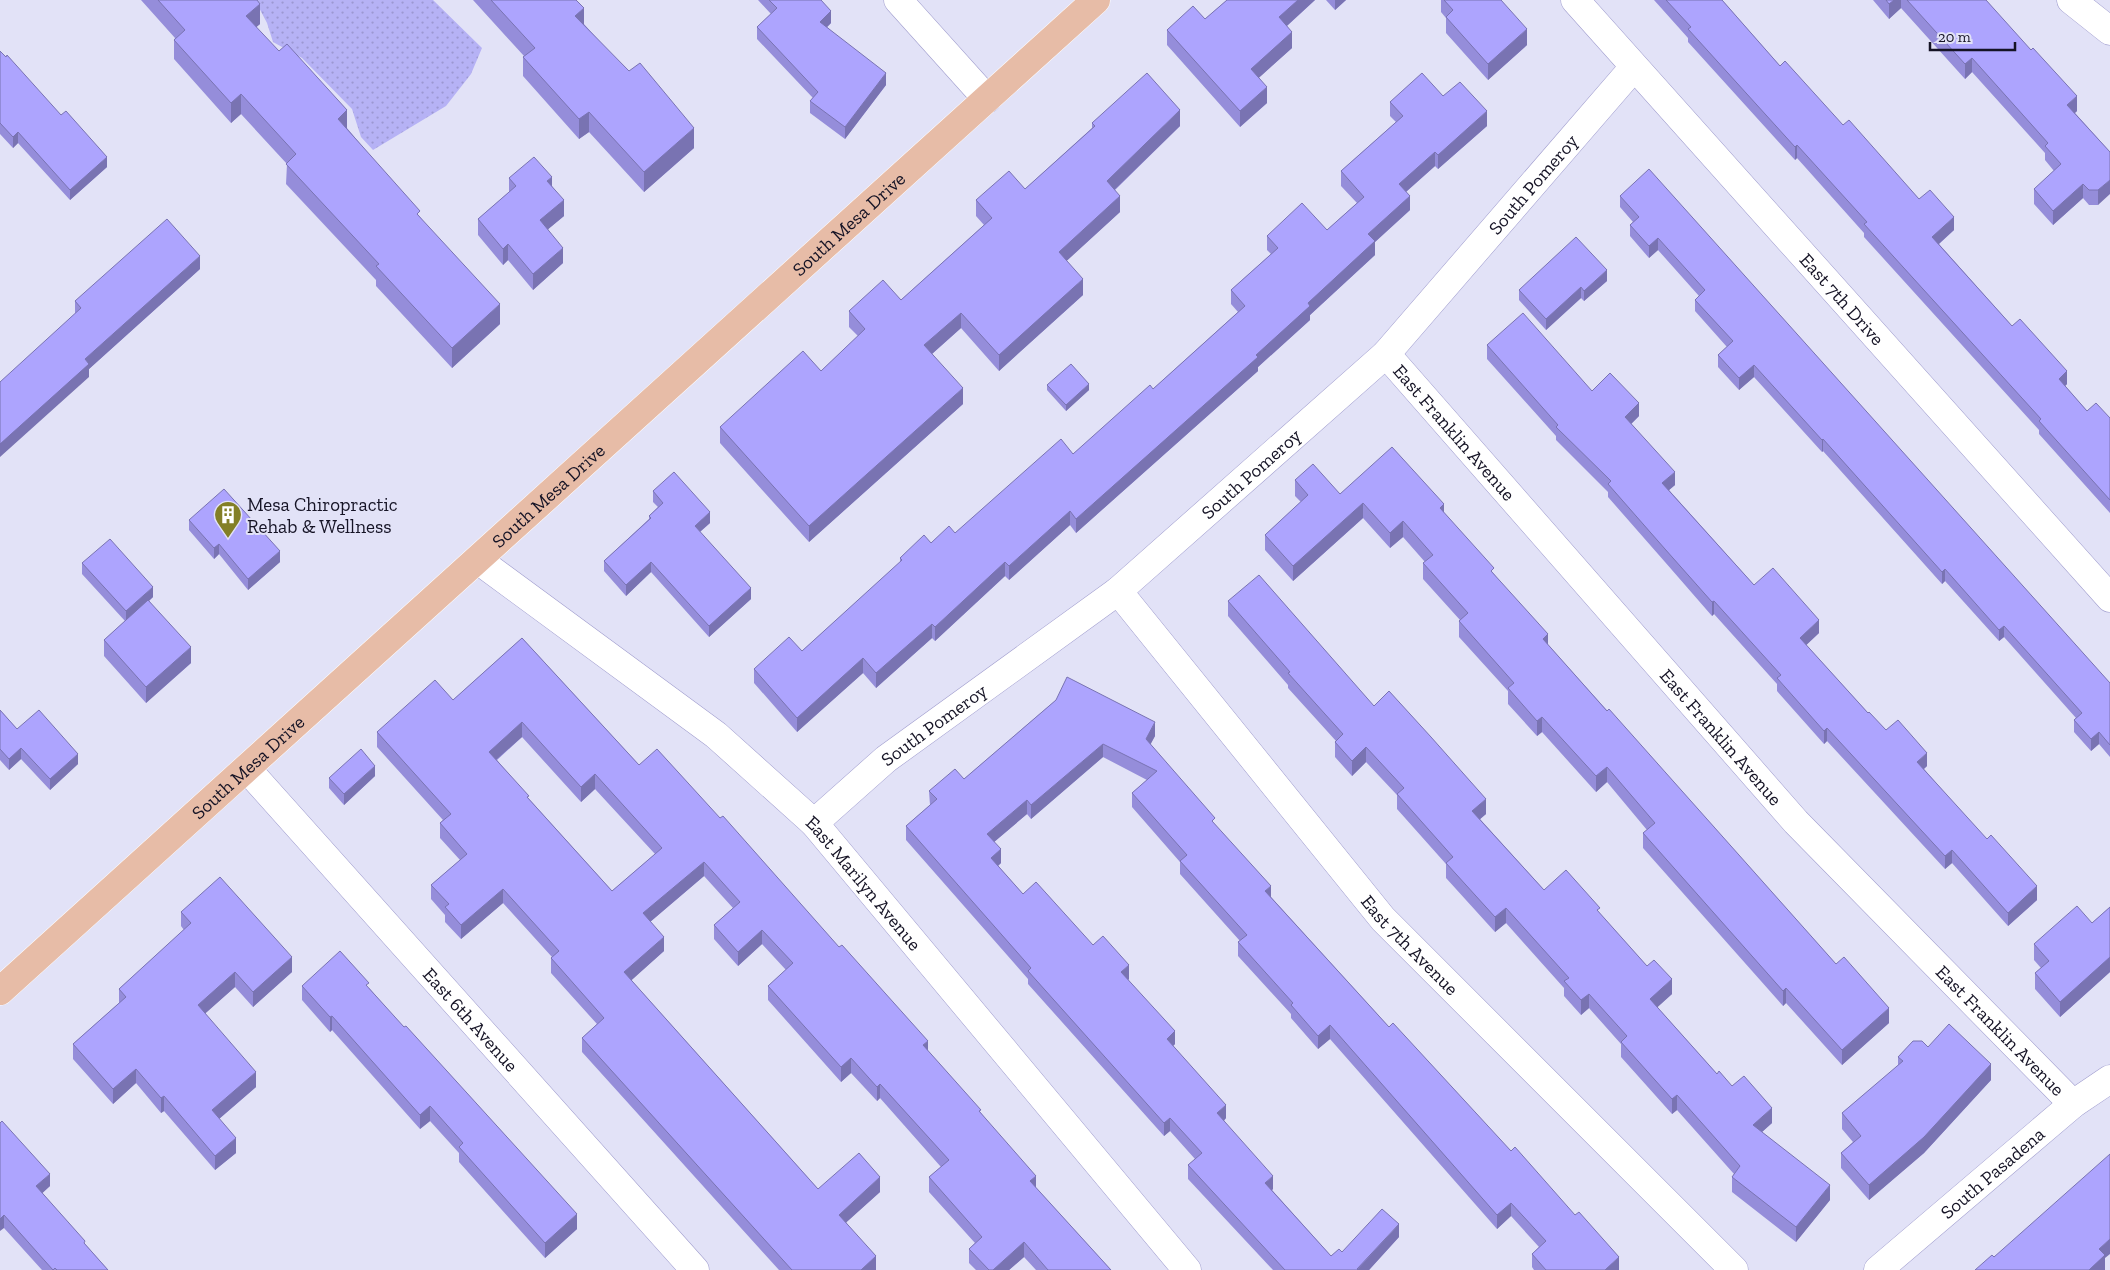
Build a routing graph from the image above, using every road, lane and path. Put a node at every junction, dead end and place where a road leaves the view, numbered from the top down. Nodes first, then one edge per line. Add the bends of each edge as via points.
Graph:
1 (898, 0) edge
2 (1096, 0) edge
3 (1575, 0) edge
4 (2071, 0) edge
5 (2110, 31) edge
6 (1634, 67) junction
7 (987, 99) junction
8 (1386, 354) junction
9 (478, 560) junction
10 (1118, 591) junction
11 (2110, 598) edge
12 (247, 768) junction
13 (814, 823) junction
14 (0, 991) edge
15 (2110, 1079) edge
16 (2073, 1104) junction
17 (695, 1270) edge
18 (1187, 1270) edge
19 (1734, 1270) edge
20 (1878, 1270) edge

1 - 7 street
2 - 7 main road, South Mesa Drive
3 - 6 street, East 7th Drive
4 - 5 street
6 - 8 street, South Pomeroy
6 - 11 street, East 7th Drive
7 - 9 main road, South Mesa Drive
8 - 10 street, South Pomeroy
8 - 16 street, East Franklin Avenue via 1796,822
9 - 12 main road, South Mesa Drive
9 - 13 street, East Marilyn Avenue via 716,734
10 - 13 street, South Pomeroy via 886,759
10 - 19 street, East 7th Avenue via 1383,919
12 - 14 main road, South Mesa Drive
12 - 17 street, East 6th Avenue
13 - 18 street, East Marilyn Avenue
15 - 16 street, South Pasadena
16 - 20 street, South Pasadena

